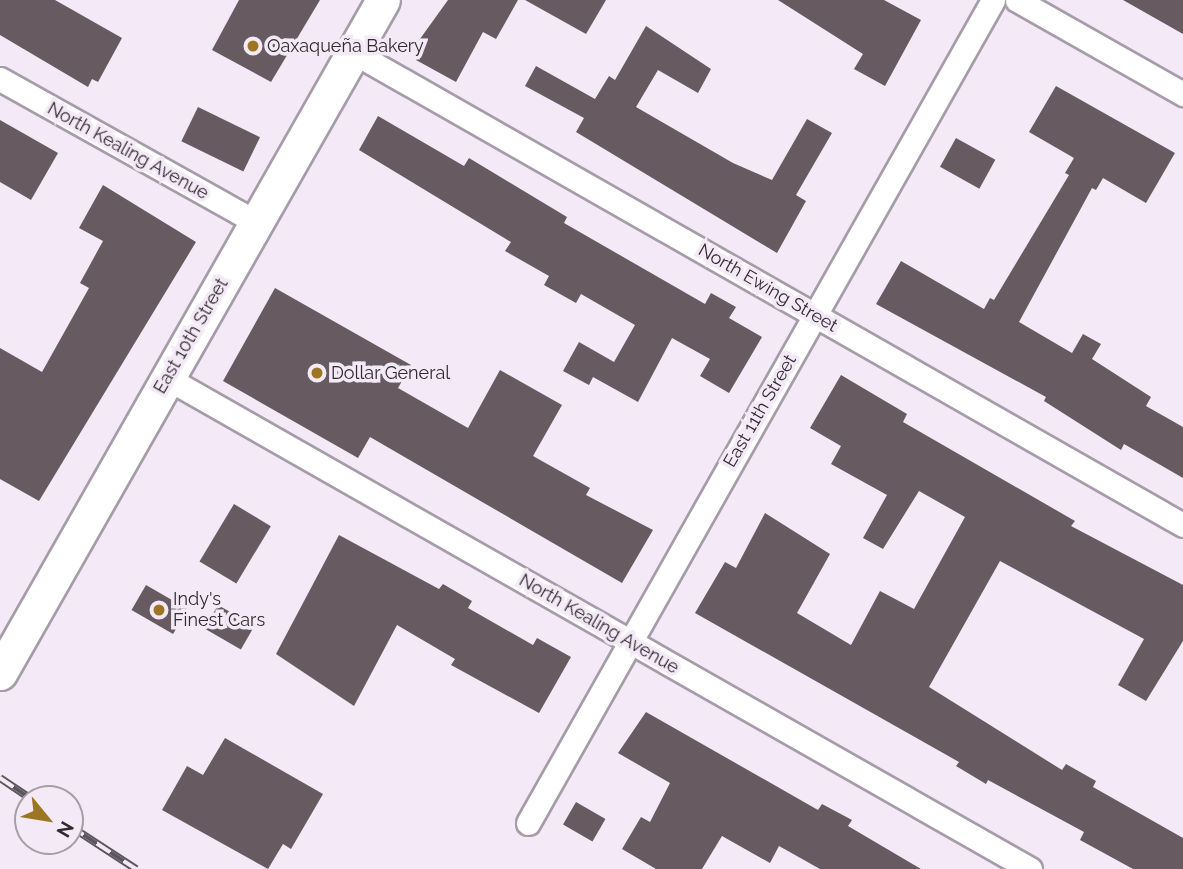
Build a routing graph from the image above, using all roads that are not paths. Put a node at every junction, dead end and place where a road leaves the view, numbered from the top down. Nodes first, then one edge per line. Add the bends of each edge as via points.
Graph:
1 (383, 0) edge
2 (993, 0) edge
3 (1017, 0) edge
4 (353, 52) junction
5 (0, 79) edge
6 (1183, 94) edge
7 (256, 222) junction
8 (815, 315) junction
9 (167, 378) junction
10 (1183, 524) edge
11 (630, 641) junction
12 (0, 673) edge
13 (528, 823) dead end
14 (1030, 869) edge

1 - 4 main road, East 10th Street
2 - 8 street, East 11th Street
3 - 6 street
4 - 7 main road, East 10th Street
4 - 8 street, North Ewing Street
5 - 7 street, North Kealing Avenue
7 - 9 main road, East 10th Street
8 - 10 street, North Ewing Street
8 - 11 street, East 11th Street
9 - 11 street, North Kealing Avenue
9 - 12 main road, East 10th Street
11 - 13 street, East 11th Street
11 - 14 street, North Kealing Avenue

